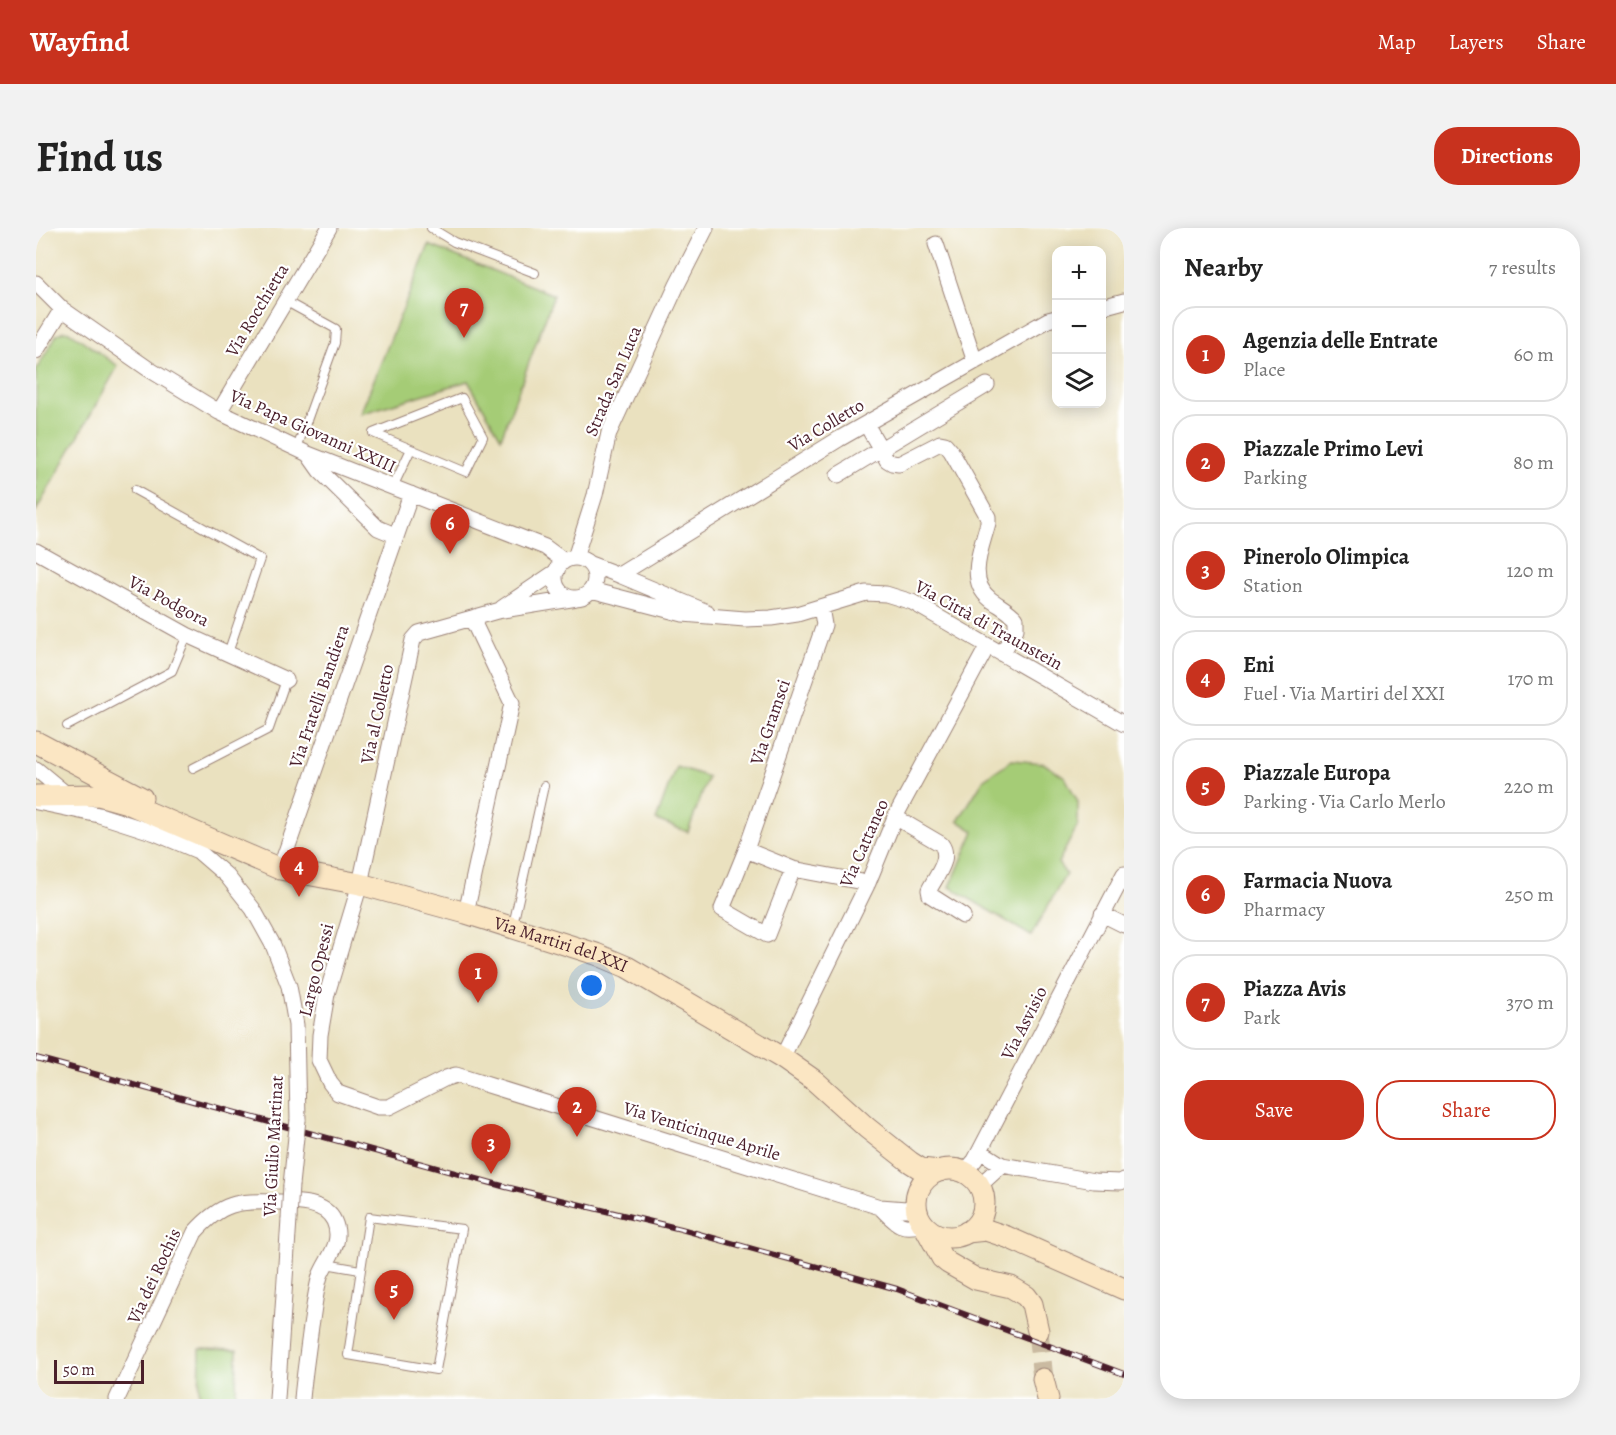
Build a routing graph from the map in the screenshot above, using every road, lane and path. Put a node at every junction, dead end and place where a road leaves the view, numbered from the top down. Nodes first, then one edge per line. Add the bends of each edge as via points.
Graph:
1 (329, 228) edge
2 (431, 228) edge
3 (706, 228) edge
4 (936, 244) dead end
5 (535, 273) dead end
6 (36, 283) edge
7 (285, 301) junction
8 (1124, 301) edge
9 (1106, 306) edge
10 (62, 309) junction
11 (1052, 319) edge
12 (36, 351) edge
13 (975, 362) junction
14 (987, 385) dead end
15 (219, 412) junction
16 (866, 424) junction
17 (411, 449) junction
18 (880, 449) junction
19 (303, 451) junction
20 (838, 475) dead end
21 (393, 487) junction
22 (135, 490) dead end
23 (411, 494) junction
24 (395, 535) junction
25 (36, 551) edge
26 (565, 563) junction
27 (590, 564) junction
28 (620, 575) junction
29 (591, 590) junction
30 (577, 598) junction
31 (821, 607) junction
32 (496, 612) junction
33 (721, 618) junction
34 (472, 619) junction
35 (187, 635) junction
36 (987, 647) junction
37 (228, 653) junction
38 (1002, 654) junction
39 (286, 680) joint
40 (1124, 724) edge
41 (67, 726) dead end
42 (36, 742) edge
43 (193, 768) dead end
44 (36, 769) edge
45 (544, 786) dead end
46 (67, 795) junction
47 (36, 796) edge
48 (36, 802) edge
49 (99, 815) junction
50 (895, 817) junction
51 (218, 842) junction
52 (746, 850) junction
53 (280, 869) junction
54 (793, 869) junction
55 (1124, 874) edge
56 (868, 883) junction
57 (360, 884) junction
58 (466, 913) junction
59 (1102, 914) junction
60 (963, 916) dead end
61 (1124, 925) edge
62 (513, 927) junction
63 (782, 1058) junction
64 (378, 1107) joint
65 (867, 1128) junction
66 (980, 1151) junction
67 (1002, 1165) junction
68 (939, 1171) junction
69 (1124, 1180) edge
70 (976, 1187) junction
71 (920, 1214) junction
72 (962, 1234) junction
73 (1033, 1248) junction
74 (326, 1264) junction
75 (360, 1270) junction
76 (964, 1273) junction
77 (1124, 1289) edge
78 (1038, 1331) tunnel mouth
79 (117, 1399) edge
80 (277, 1399) edge
81 (302, 1399) edge

1 - 7 street, Via Rocchietta
2 - 5 lane via 454,242
3 - 26 street, Strada San Luca via 609,433 595,495
4 - 13 street
6 - 10 street, Via Papa Giovanni XXIII
7 - 15 street, Via Rocchietta
7 - 19 lane via 336,329
8 - 9 street
10 - 12 street
10 - 15 street, Via Papa Giovanni XXIII
11 - 13 street, Via Colletto
13 - 16 street, Via Colletto
14 - 18 street
15 - 19 street, Via Papa Giovanni XXIII
16 - 18 street
16 - 28 street, Via Colletto
17 - 17 lane via 373,433 462,398 483,436 466,472
17 - 21 lane
18 - 20 street
18 - 38 street via 886,460 898,464 940,443 951,451 987,517 976,574 981,588 1016,619 1016,629
19 - 21 street, Via Papa Giovanni XXIII
19 - 24 street via 378,528
21 - 23 street, Via Papa Giovanni XXIII
22 - 37 lane via 260,559
23 - 24 street, Via Fratelli Bandiera
23 - 26 street, Via Papa Giovanni XXIII via 545,547
24 - 53 street, Via Fratelli Bandiera
25 - 35 street, Via Podgora
26 - 27 street via 581,558
26 - 30 street via 555,576 558,587
26 - 32 street, Via al Colletto
27 - 28 street, Via Città di Traunstein
27 - 29 street via 595,580
28 - 33 street, Via Città di Traunstein
29 - 30 street
29 - 33 street, Via Città di Traunstein via 683,614
30 - 32 street, Via al Colletto
31 - 33 street, Via Città di Traunstein via 771,618
31 - 36 street, Via Città di Traunstein via 866,593 886,594 912,602
31 - 52 street, Via Gramsci via 824,625
32 - 34 street, Via al Colletto
34 - 57 street, Via al Colletto via 419,633 413,640
34 - 58 street via 512,703
35 - 37 street, Via Podgora
35 - 41 lane via 172,671
36 - 38 street, Via Città di Traunstein
36 - 50 street, Via Cattaneo
37 - 39 street, Via Podgora
38 - 40 street, Via Città di Traunstein
39 - 43 lane via 268,729
42 - 51 street, Via Martiri del XXI
44 - 46 street
45 - 62 lane
46 - 47 street, Via Martiri del XXI
46 - 49 street
46 - 51 street, Via Martiri del XXI via 98,795 127,802
48 - 49 street
49 - 80 street, Via Giulio Martinat, bridge via 155,832 198,851 227,876 273,945 289,986 296,1025 298,1120
50 - 56 street, Via Cattaneo
50 - 60 street via 946,850 930,895
51 - 53 street, Via Martiri del XXI
52 - 54 street
52 - 54 street, Via Gramsci via 722,909 767,934
53 - 57 street, Via Martiri del XXI
54 - 56 street
55 - 59 street, Via Asvisio
56 - 63 street, Via Cattaneo
57 - 58 street, Via Martiri del XXI
57 - 64 street, Largo Opessi via 327,994 319,1059 338,1093
58 - 62 street, Via Martiri del XXI
59 - 61 street
59 - 66 street, Via Asvisio
62 - 63 street, Via Martiri del XXI via 627,968
63 - 65 street, Via Martiri del XXI via 816,1081
64 - 71 street, Via Venticinque Aprile via 389,1107 456,1075 879,1207
65 - 68 street, Via Martiri del XXI via 921,1168
65 - 71 street, Via Martiri del XXI via 913,1179
66 - 67 street
66 - 70 street, Via Asvisio via 975,1160
67 - 69 street via 1094,1181
67 - 70 street
68 - 70 street, Via Martiri del XXI via 952,1170
68 - 71 street via 920,1186
70 - 72 street via 980,1219
70 - 73 street via 992,1212
71 - 72 street via 934,1234
71 - 76 street, Via Martiri del XXI via 942,1258
72 - 73 street via 986,1230
72 - 76 street via 955,1251
73 - 77 street
74 - 75 lane
74 - 79 street, Via dei Rochis via 338,1240 334,1221 325,1211 307,1203 230,1204 210,1216 195,1232
74 - 81 street via 314,1299
75 - 75 lane via 348,1355 436,1370 462,1229 369,1217
76 - 78 street, Via Martiri del XXI via 1020,1291 1032,1304

